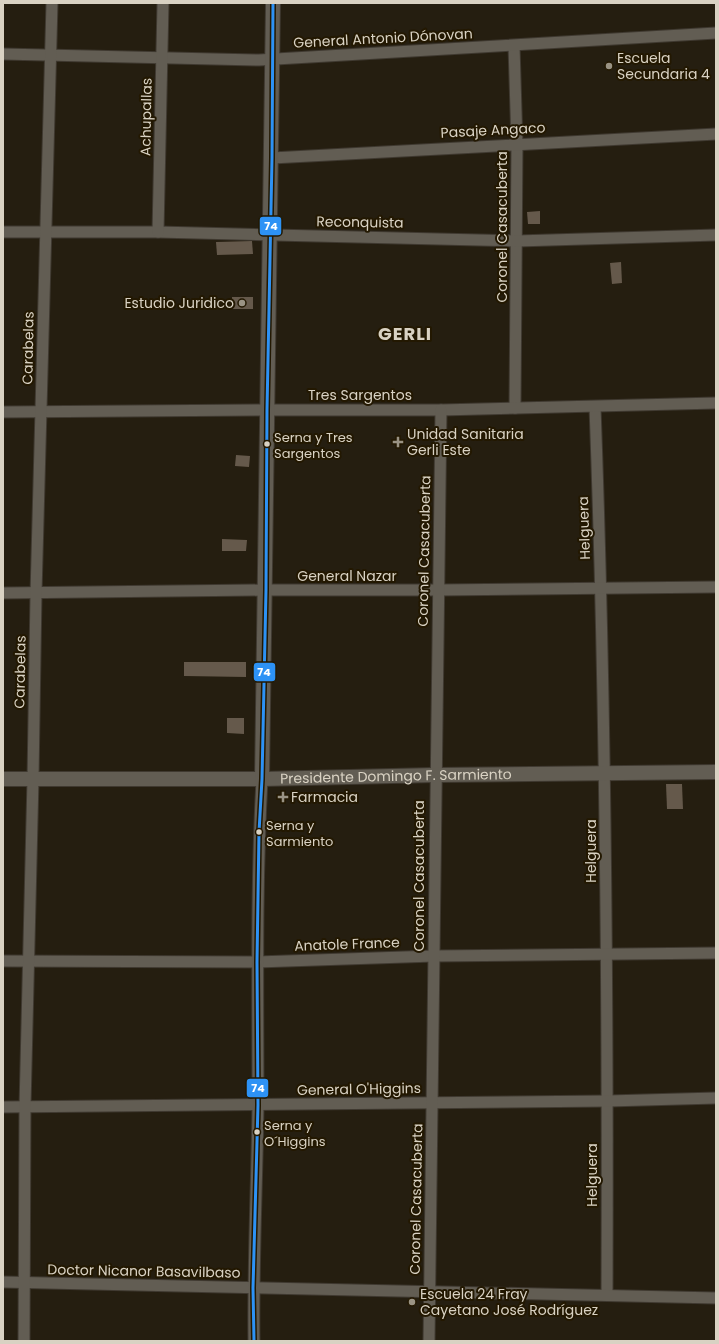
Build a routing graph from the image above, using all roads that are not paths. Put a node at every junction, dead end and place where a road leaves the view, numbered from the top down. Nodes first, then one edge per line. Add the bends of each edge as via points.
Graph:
1 (52, 3) edge
2 (163, 3) edge
3 (273, 3) edge
4 (716, 33) edge
5 (514, 46) junction
6 (3, 54) edge
7 (51, 55) junction
8 (162, 58) junction
9 (272, 60) junction
10 (716, 134) edge
11 (517, 144) junction
12 (272, 158) junction
13 (45, 231) junction
14 (3, 232) edge
15 (158, 232) junction
16 (270, 235) junction
17 (716, 235) edge
18 (517, 241) junction
19 (716, 403) edge
20 (595, 407) junction
21 (515, 408) junction
22 (267, 410) junction
23 (441, 410) junction
24 (3, 412) edge
25 (41, 412) junction
26 (716, 587) edge
27 (602, 588) junction
28 (266, 590) junction
29 (438, 590) junction
30 (3, 593) edge
31 (36, 594) junction
32 (605, 772) junction
33 (716, 772) edge
34 (435, 775) junction
35 (3, 779) edge
36 (34, 779) junction
37 (262, 780) junction
38 (716, 953) edge
39 (607, 955) junction
40 (434, 956) junction
41 (3, 961) edge
42 (28, 961) junction
43 (257, 962) junction
44 (716, 1098) edge
45 (608, 1101) junction
46 (432, 1104) junction
47 (258, 1105) junction
48 (3, 1107) edge
49 (25, 1107) junction
50 (3, 1282) edge
51 (25, 1283) junction
52 (253, 1288) junction
53 (430, 1293) junction
54 (607, 1295) junction
55 (716, 1298) edge
56 (24, 1341) edge
57 (254, 1341) edge
58 (429, 1341) edge

1 - 7 street, Carabelas
2 - 8 street, Achupallas
3 - 9 street
4 - 5 street, General Antonio Dónovan
5 - 9 street, General Antonio Dónovan
5 - 11 street, Coronel Casacuberta
6 - 7 street, General Antonio Dónovan
7 - 8 street, General Antonio Dónovan
7 - 13 street, Carabelas
8 - 9 street, General Antonio Dónovan
8 - 15 street, Achupallas
9 - 12 street
10 - 11 street, Pasaje Angaco
11 - 12 street, Pasaje Angaco
11 - 18 street, Coronel Casacuberta
12 - 16 street
13 - 14 street, Reconquista
13 - 15 street, Reconquista
13 - 25 street, Carabelas
15 - 16 street, Reconquista
16 - 18 street, Reconquista
16 - 22 street
17 - 18 street, Reconquista
18 - 21 street, Coronel Casacuberta
19 - 20 street, Tres Sargentos
20 - 21 street, Tres Sargentos
20 - 27 street, Helguera
21 - 23 street, Tres Sargentos
22 - 23 street, Tres Sargentos
22 - 25 street, Tres Sargentos
22 - 28 street
23 - 29 street, Coronel Casacuberta
24 - 25 street, Tres Sargentos
25 - 31 street, Carabelas
26 - 27 street, General Nazar
27 - 29 street, General Nazar
27 - 32 street, Helguera
28 - 29 street, General Nazar
28 - 31 street, General Nazar
28 - 37 street
29 - 34 street, Coronel Casacuberta
30 - 31 street, General Nazar
31 - 36 street, Carabelas
32 - 33 street, Presidente Domingo F. Sarmiento
32 - 34 street, Presidente Domingo F. Sarmiento
32 - 39 street, Helguera
34 - 37 street, Presidente Domingo F. Sarmiento
34 - 40 street, Coronel Casacuberta
35 - 36 street, Presidente Domingo F. Sarmiento
36 - 37 street, Presidente Domingo F. Sarmiento
36 - 42 street, Carabelas
37 - 43 street
38 - 39 street, Anatole France
39 - 40 street, Anatole France
39 - 45 street, Helguera
40 - 43 street, Anatole France
40 - 46 street, Coronel Casacuberta
41 - 42 street, Anatole France
42 - 43 street, Anatole France
42 - 49 street, Carabelas
43 - 47 street
44 - 45 street, General O'Higgins
45 - 46 street, General O'Higgins
45 - 54 street, Helguera
46 - 47 street, General O'Higgins
46 - 53 street, Coronel Casacuberta
47 - 49 street, General O'Higgins
47 - 52 street
48 - 49 street, General O'Higgins
49 - 51 street, Carabelas
50 - 51 street, Doctor Nicanor Basavilbaso
51 - 52 street, Doctor Nicanor Basavilbaso
51 - 56 street, Carabelas
52 - 53 street, Doctor Nicanor Basavilbaso
52 - 57 street
53 - 54 street, Doctor Nicanor Basavilbaso
53 - 58 street, Coronel Casacuberta
54 - 55 street, Doctor Nicanor Basavilbaso

